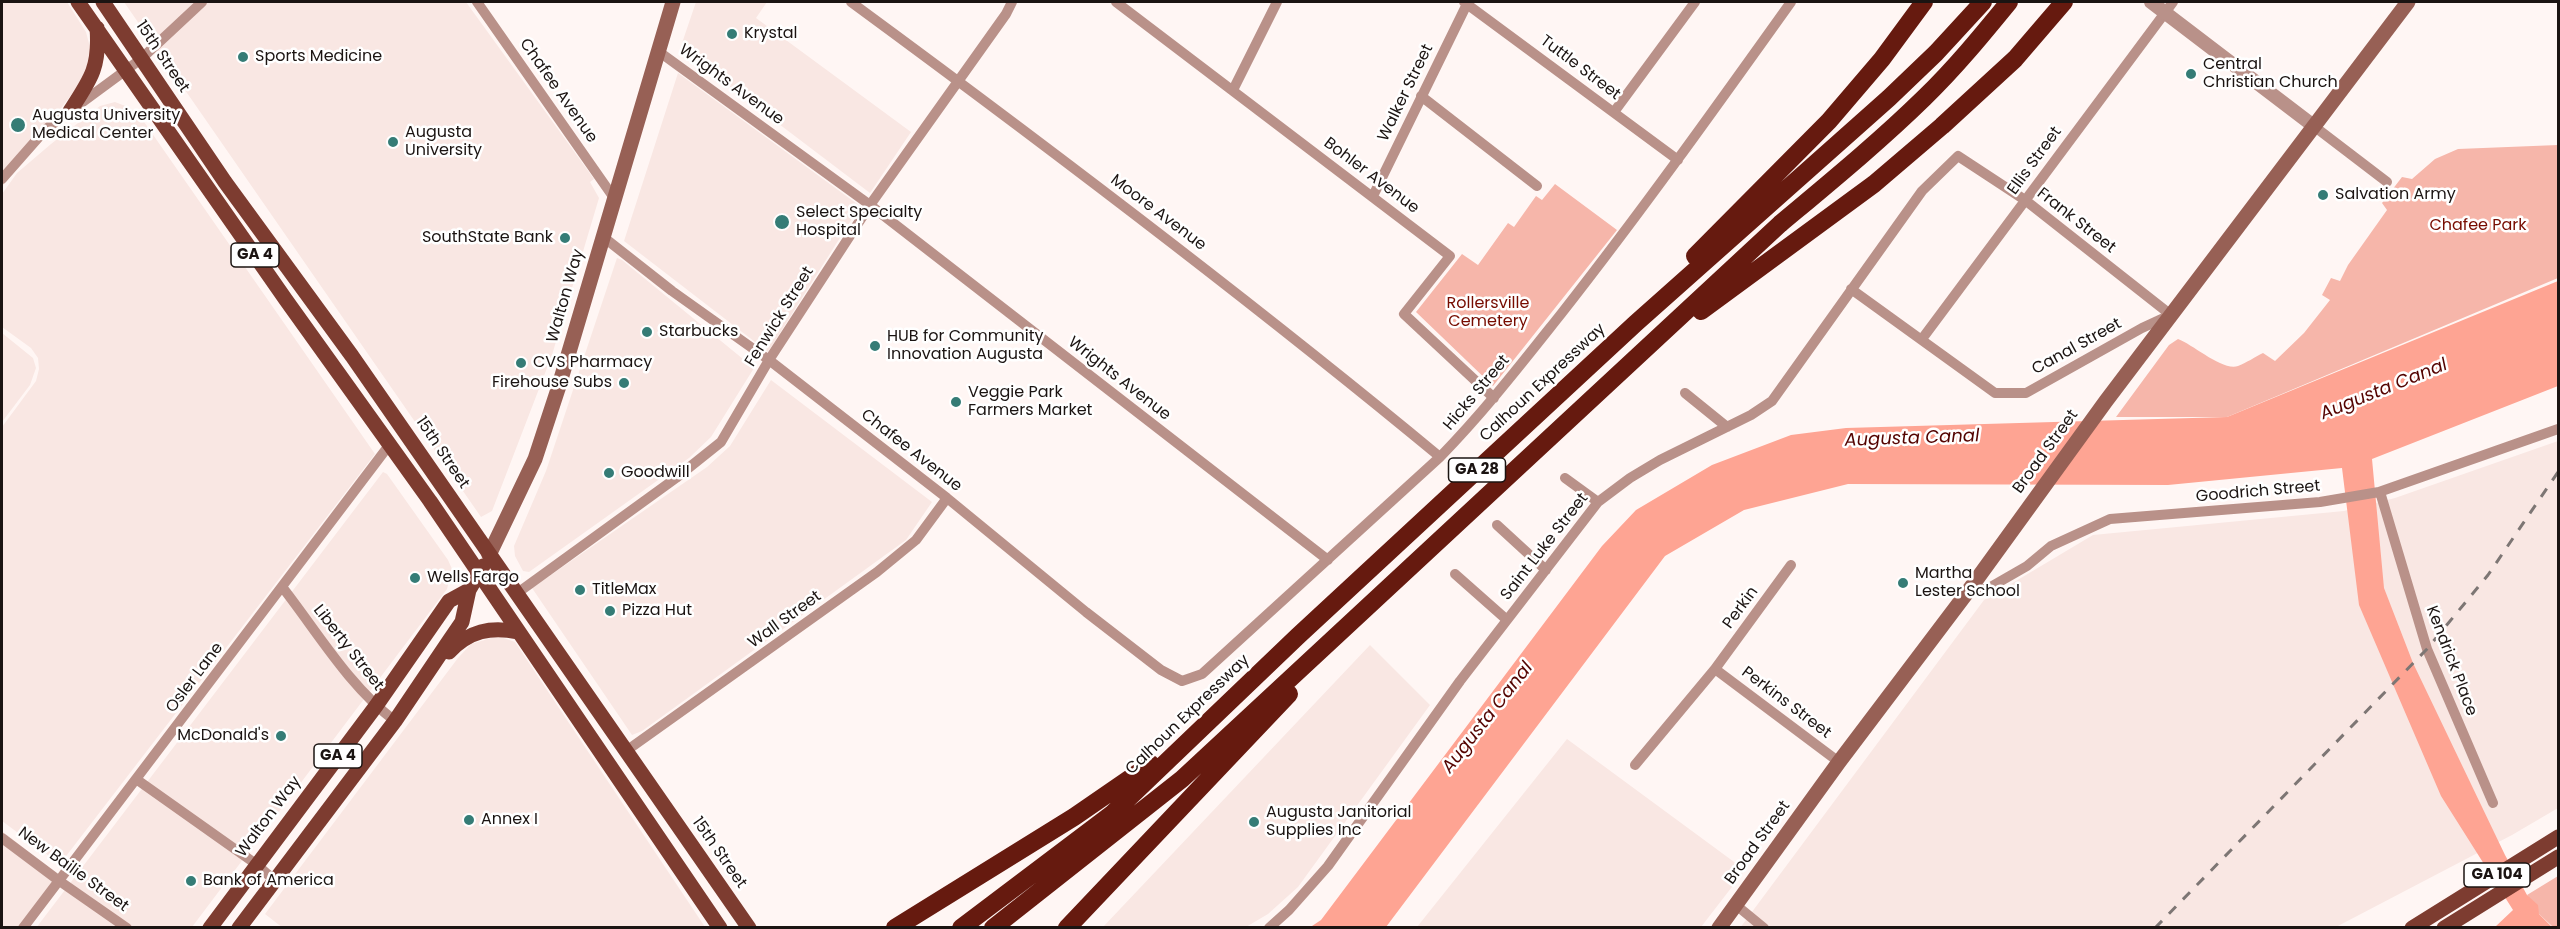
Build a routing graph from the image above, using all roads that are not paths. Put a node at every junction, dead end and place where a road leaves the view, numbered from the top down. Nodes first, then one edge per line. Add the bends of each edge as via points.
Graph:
1 (78, 2) edge
2 (103, 2) edge
3 (202, 2) edge
4 (477, 2) edge
5 (674, 2) edge
6 (851, 2) edge
7 (1012, 2) edge
8 (1116, 2) edge
9 (1277, 2) edge
10 (1695, 2) edge
11 (1791, 2) edge
12 (1924, 2) edge
13 (1983, 2) edge
14 (2009, 2) edge
15 (2064, 2) edge
16 (2151, 2) edge
17 (2408, 2) edge
18 (1465, 3) edge
19 (2169, 6) edge
20 (97, 28) junction
21 (658, 51) junction
22 (141, 59) junction
23 (126, 70) junction
24 (958, 80) junction
25 (1233, 90) junction
26 (1421, 96) junction
27 (70, 111) junction
28 (1614, 112) junction
29 (2315, 128) junction
30 (1958, 156) joint
31 (1678, 159) junction
32 (2, 179) edge
33 (2387, 182) dead end
34 (1537, 186) dead end
35 (1373, 196) junction
36 (614, 198) junction
37 (2025, 200) junction
38 (870, 204) junction
39 (602, 236) junction
40 (1851, 289) junction
41 (2171, 315) junction
42 (1922, 339) junction
43 (769, 360) junction
44 (1623, 370) junction
45 (1685, 393) dead end
46 (1494, 398) junction
47 (1536, 415) junction
48 (1727, 427) junction
49 (2559, 429) edge
50 (390, 444) junction
51 (1440, 457) junction
52 (1565, 478) dead end
53 (2380, 492) junction
54 (947, 498) junction
55 (1598, 502) junction
56 (1497, 525) dead end
57 (489, 555) junction
58 (1328, 560) junction
59 (1413, 563) junction
60 (1791, 565) dead end
61 (1546, 570) junction
62 (478, 573) junction
63 (1455, 574) dead end
64 (283, 588) junction
65 (469, 590) junction
66 (1969, 590) junction
67 (516, 594) junction
68 (1507, 620) junction
69 (518, 632) junction
70 (1715, 669) junction
71 (1202, 674) joint
72 (423, 680) junction
73 (376, 706) junction
74 (395, 721) junction
75 (1209, 722) junction
76 (626, 751) junction
77 (1839, 762) junction
78 (1635, 765) dead end
79 (136, 779) junction
80 (2493, 803) dead end
81 (2559, 837) edge
82 (2, 838) edge
83 (2559, 857) edge
84 (256, 864) junction
85 (58, 880) junction
86 (274, 880) junction
87 (1736, 905) junction
88 (23, 927) edge
89 (127, 927) edge
90 (210, 927) edge
91 (239, 927) edge
92 (720, 927) edge
93 (749, 927) edge
94 (895, 927) edge
95 (961, 927) edge
96 (993, 927) edge
97 (1066, 927) edge
98 (1269, 927) edge
99 (1719, 927) edge
100 (1764, 927) edge
101 (2412, 927) edge
102 (2444, 927) edge

1 - 20 main road, GA 4
2 - 22 main road, 15th Street / GA 4
3 - 22 street
4 - 36 street, Chafee Avenue
5 - 21 main road, Walton Way
6 - 24 street, Moore Avenue
7 - 24 street, Fenwick Street
8 - 25 street, Bohler Avenue
9 - 25 street
10 - 28 street
11 - 31 street, Hicks Street
12 - 47 highway via 1829,121
13 - 47 highway, Calhoun Expressway / GA 28 via 1889,98
14 - 44 highway, GA 28 via 1925,97 1780,224
15 - 44 highway via 2016,59 1874,184
16 - 19 street
17 - 29 main road, Broad Street
18 - 26 street, Walker Street
18 - 28 street, Tuttle Street
19 - 29 street
19 - 37 street, Ellis Street
20 - 23 main road, GA 4
20 - 27 main road via 97,61
21 - 36 main road, Walton Way
21 - 38 street, Wrights Avenue
22 - 23 street
22 - 57 main road, 15th Street / GA 4 via 391,410
23 - 27 street
23 - 50 main road, GA 4
24 - 38 street, Fenwick Street
24 - 51 street, Moore Avenue via 1228,286
25 - 35 street, Bohler Avenue
26 - 34 street
26 - 35 street, Walker Street
27 - 32 street via 46,129
28 - 31 street, Tuttle Street
29 - 33 street
29 - 41 main road, Broad Street
30 - 37 street, Frank Street
30 - 40 street, Saint Luke Street via 1922,191
31 - 46 street, Hicks Street
35 - 46 street, Bohler Avenue via 1450,256 1404,314
36 - 39 main road, Walton Way
37 - 41 street, Frank Street
37 - 42 street, Ellis Street
38 - 43 street, Fenwick Street
38 - 58 street, Wrights Avenue
39 - 43 street, Chafee Avenue
39 - 57 main road, Walton Way via 535,459
40 - 42 street
40 - 48 street, Saint Luke Street via 1772,401
41 - 42 street, Canal Street via 2026,393 1995,393
41 - 66 main road, Broad Street
43 - 54 street, Chafee Avenue
43 - 67 street, Fenwick Street via 721,442
44 - 59 highway, GA 28
45 - 48 street
46 - 51 street, Hicks Street
47 - 75 highway, Calhoun Expressway / GA 28
48 - 55 street, Saint Luke Street via 1660,460
49 - 53 street, Goodrich Street
50 - 62 main road, GA 4
50 - 64 street, Osler Lane
51 - 58 street, Hicks Street
52 - 55 street
53 - 66 street, Goodrich Street via 2110,519 2047,549 2027,566 1987,589
53 - 80 street, Kendrick Place via 2427,649
54 - 71 street, Chafee Avenue via 1161,670 1182,681
54 - 76 street, Wall Street via 916,540 877,572
55 - 61 street, Saint Luke Street
56 - 61 street
57 - 62 main road, Walton Way / GA 4
57 - 67 main road, 15th Street
58 - 71 street, Hicks Street
59 - 96 highway, GA 28 via 1182,779
59 - 97 highway
60 - 70 street, Perkin
61 - 68 street, Saint Luke Street
62 - 65 main road, Walton Way / GA 4
62 - 69 main road
63 - 68 street
64 - 73 street, Liberty Street
64 - 79 street, Osler Lane
65 - 72 main road, Walton Way / GA 4 via 462,622
65 - 73 main road, Walton Way / GA 4 via 449,601
66 - 77 main road, Broad Street
67 - 76 main road, 15th Street
68 - 98 street, Saint Luke Street via 1328,866
69 - 72 main road via 485,629 460,640
69 - 92 main road
70 - 77 street, Perkins Street
70 - 78 street, Perkin
72 - 74 main road, Walton Way / GA 4
73 - 74 street, Liberty Street
73 - 84 main road, Walton Way / GA 4
74 - 86 main road, Walton Way / GA 4
75 - 94 highway via 1074,818
75 - 95 highway, Calhoun Expressway / GA 28 via 1112,814
76 - 93 main road, 15th Street
77 - 87 main road, Broad Street
79 - 84 street
79 - 85 street, Osler Lane
81 - 101 main road, GA 104
82 - 85 street, New Bailie Street
83 - 102 main road, GA 104
84 - 86 street
84 - 90 main road, Walton Way / GA 4
85 - 88 street, Osler Lane
85 - 89 street, New Bailie Street
86 - 91 main road, Walton Way / GA 4
87 - 99 main road, Broad Street
87 - 100 street

